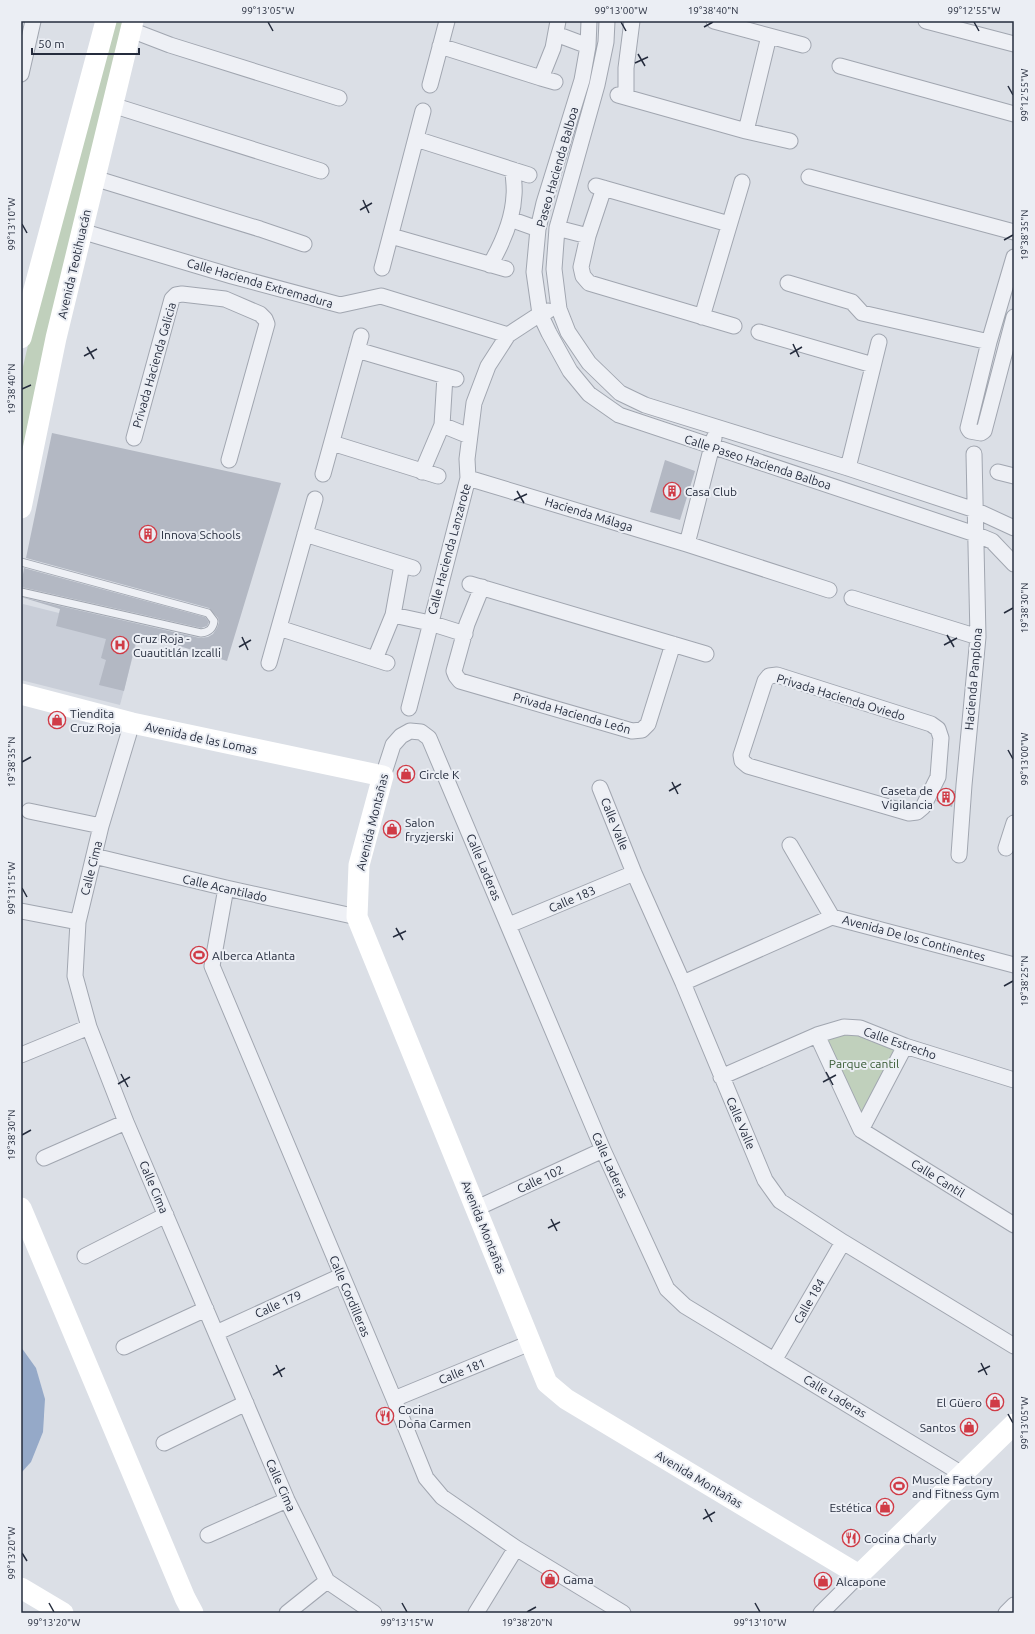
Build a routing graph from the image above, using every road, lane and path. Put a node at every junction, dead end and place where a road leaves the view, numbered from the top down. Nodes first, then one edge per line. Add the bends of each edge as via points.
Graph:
1 (106, 21) edge
2 (447, 21) edge
3 (589, 21) edge
4 (607, 21) edge
5 (632, 21) edge
6 (714, 21) edge
7 (926, 21) edge
8 (32, 22) edge
9 (132, 25) edge
10 (557, 28) edge
11 (768, 36) junction
12 (606, 42) junction
13 (1014, 44) edge
14 (803, 45) dead end
15 (440, 46) junction
16 (588, 46) junction
17 (628, 49) junction
18 (840, 66) dead end
19 (21, 74) edge
20 (430, 85) dead end
21 (339, 98) dead end
22 (112, 106) junction
23 (423, 111) dead end
24 (1014, 114) edge
25 (746, 131) junction
26 (416, 139) junction
27 (790, 141) dead end
28 (512, 170) junction
29 (321, 171) dead end
30 (529, 175) dead end
31 (809, 177) dead end
32 (94, 178) junction
33 (742, 182) dead end
34 (510, 220) junction
35 (729, 224) junction
36 (558, 228) junction
37 (538, 229) junction
38 (81, 230) junction
39 (1014, 232) edge
40 (390, 236) junction
41 (588, 236) junction
42 (304, 244) dead end
43 (1014, 257) edge
44 (490, 265) junction
45 (382, 268) dead end
46 (506, 269) dead end
47 (232, 276) junction
48 (788, 283) dead end
49 (225, 299) junction
50 (559, 309) junction
51 (540, 314) junction
52 (1014, 317) edge
53 (702, 318) junction
54 (734, 326) dead end
55 (759, 332) dead end
56 (508, 335) junction
57 (21, 338) edge
58 (879, 342) dead end
59 (989, 342) junction
60 (874, 365) junction
61 (442, 425) junction
62 (717, 427) junction
63 (469, 436) junction
64 (134, 438) dead end
65 (332, 443) junction
66 (711, 447) junction
67 (974, 454) dead end
68 (229, 460) dead end
69 (848, 468) junction
70 (422, 472) junction
71 (998, 472) dead end
72 (323, 474) dead end
73 (438, 476) dead end
74 (1014, 476) edge
75 (468, 478) junction
76 (315, 499) dead end
77 (21, 508) edge
78 (975, 510) junction
79 (1014, 528) edge
80 (305, 534) junction
81 (975, 534) junction
82 (687, 544) junction
83 (21, 562) edge
84 (1014, 564) edge
85 (829, 590) dead end
86 (21, 592) edge
87 (852, 598) dead end
88 (393, 615) junction
89 (430, 623) junction
90 (279, 628) junction
91 (465, 634) junction
92 (978, 638) junction
93 (673, 644) junction
94 (706, 654) dead end
95 (269, 663) dead end
96 (21, 694) edge
97 (409, 708) dead end
98 (132, 723) junction
99 (410, 731) joint
100 (383, 776) junction
101 (938, 777) junction
102 (964, 785) junction
103 (600, 788) dead end
104 (29, 811) dead end
105 (1014, 822) edge
106 (101, 826) junction
107 (790, 845) dead end
108 (1004, 847) edge
109 (959, 855) dead end
110 (94, 856) junction
111 (634, 873) junction
112 (226, 888) junction
113 (21, 911) edge
114 (832, 917) junction
115 (357, 918) junction
116 (78, 922) junction
117 (509, 925) junction
118 (1014, 965) edge
119 (683, 983) junction
120 (89, 1027) junction
121 (817, 1035) junction
122 (905, 1046) junction
123 (21, 1055) edge
124 (721, 1077) junction
125 (1014, 1080) edge
126 (126, 1122) junction
127 (861, 1130) junction
128 (603, 1150) junction
129 (44, 1158) dead end
130 (21, 1208) edge
131 (477, 1208) junction
132 (166, 1215) junction
133 (1014, 1225) edge
134 (843, 1242) junction
135 (85, 1256) dead end
136 (341, 1276) junction
137 (206, 1309) junction
138 (216, 1333) junction
139 (530, 1343) junction
140 (1014, 1346) edge
141 (124, 1347) dead end
142 (775, 1359) junction
143 (394, 1399) junction
144 (246, 1403) junction
145 (1014, 1425) edge
146 (164, 1443) dead end
147 (962, 1474) junction
148 (287, 1500) junction
149 (208, 1535) dead end
150 (516, 1548) junction
151 (859, 1575) junction
152 (327, 1581) junction
153 (21, 1588) edge
154 (1014, 1605) edge
155 (63, 1613) edge
156 (193, 1613) edge
157 (287, 1613) edge
158 (374, 1613) edge
159 (476, 1613) edge
160 (623, 1613) edge
161 (821, 1613) edge
162 (1006, 1613) edge

1 - 57 street
2 - 15 street
3 - 16 street, Paseo Hacienda Balboa
4 - 12 street, Paseo Hacienda Balboa
5 - 17 street
6 - 11 street
7 - 13 street
8 - 19 street
9 - 21 street via 170,45
9 - 22 street, Avenida Teotihuacán
10 - 15 street via 548,80
10 - 16 street
11 - 14 street
11 - 25 street
12 - 17 street
12 - 36 street, Paseo Hacienda Balboa via 597,85
15 - 20 street
16 - 37 street, Paseo Hacienda Balboa via 582,80
17 - 25 street via 622,96
18 - 24 street
22 - 29 street
22 - 32 street, Avenida Teotihuacán
23 - 26 street
25 - 27 street
26 - 28 street
26 - 40 street
28 - 30 street
28 - 34 street via 514,195
31 - 39 street
32 - 38 street, Avenida Teotihuacán
32 - 42 street
33 - 35 street
34 - 37 street
34 - 44 street via 500,248
35 - 41 street via 599,187
35 - 53 street
36 - 41 street
36 - 50 street, Paseo Hacienda Balboa via 554,269
37 - 51 street, Paseo Hacienda Balboa via 534,272
38 - 47 street, Calle Hacienda Extremadura
38 - 77 street, Avenida Teotihuacán
40 - 44 street
40 - 45 street
41 - 53 street via 581,267 583,276 590,283
43 - 59 street
44 - 46 street
47 - 49 street
47 - 56 street, Calle Hacienda Extremadura via 340,305 381,296
48 - 59 street via 852,302 862,313
49 - 64 street, Privada Hacienda Galicia via 182,294 172,299
49 - 68 street, Privada Hacienda Galicia via 260,314 267,324
50 - 51 street, Calle Hacienda Lanzarote
50 - 62 street, Calle Paseo Hacienda Balboa via 568,332 588,363 620,393 645,405
51 - 56 street, Calle Hacienda Lanzarote
51 - 66 street, Calle Paseo Hacienda Balboa via 570,371 588,394 619,415
52 - 59 street via 984,431 981,433 970,431 968,428
53 - 54 street
55 - 60 street
56 - 63 street, Calle Hacienda Lanzarote via 488,366 474,403
58 - 60 street
60 - 69 street
61 - 63 street
61 - 65 street via 450,378 359,343
61 - 70 street
62 - 66 street
62 - 69 street, Calle Paseo Hacienda Balboa
63 - 75 street, Calle Hacienda Lanzarote
65 - 70 street
65 - 72 street
66 - 81 street, Calle Paseo Hacienda Balboa
66 - 82 street
67 - 78 street, Hacienda Panplona
69 - 78 street, Calle Paseo Hacienda Balboa
70 - 73 street
71 - 74 street
75 - 82 street, Hacienda Málaga
75 - 89 street, Calle Hacienda Lanzarote
76 - 80 street
78 - 79 street, Calle Paseo Hacienda Balboa
78 - 81 street, Hacienda Panplona
80 - 88 street via 407,567
80 - 90 street
81 - 84 street, Calle Paseo Hacienda Balboa via 992,541
81 - 92 street, Hacienda Panplona
82 - 85 street, Hacienda Málaga
83 - 86 lane via 208,613 214,621 208,632 201,633
87 - 92 street
88 - 89 street
88 - 90 street via 381,661
89 - 91 street
89 - 97 street, Calle Hacienda Lanzarote
90 - 95 street
91 - 93 street, Privada Hacienda León via 476,585
91 - 93 street, Privada Hacienda León via 454,671 460,681 632,731 642,730 648,724
92 - 102 street, Hacienda Panplona
93 - 94 street, Privada Hacienda León
96 - 98 street, Avenida de las Lomas
98 - 100 street, Avenida de las Lomas
98 - 106 street, Calle Cima
99 - 100 street, Avenida Montañas via 393,745
99 - 117 street, Calle Laderas via 421,732 429,738
100 - 115 street, Avenida Montañas via 360,866
101 - 101 street, Privada Hacienda Oviedo via 941,738 938,729 931,724 777,675 769,676 765,681 741,755 742,761 748,766 909,813 917,812 923,807
101 - 102 street
102 - 109 street, Hacienda Panplona
103 - 111 street, Calle Valle
104 - 106 street
105 - 108 street
106 - 110 street, Calle Cima
107 - 114 street
110 - 112 street, Calle Acantilado
110 - 116 street, Calle Cima
111 - 117 street, Calle 183
111 - 119 street, Calle Valle
112 - 115 street, Calle Acantilado
112 - 136 street, Calle Cordilleras via 212,966
113 - 116 street
114 - 118 street, Avenida De los Continentes
114 - 119 street, Avenida De los Continentes
115 - 131 street, Avenida Montañas
116 - 120 street, Calle Cima via 75,976
117 - 128 street, Calle Laderas
119 - 124 street, Calle Valle
120 - 123 street
120 - 126 street, Calle Cima
121 - 122 street, Calle Estrecho via 844,1027 860,1028
121 - 124 street, Calle Estrecho
121 - 127 street
122 - 125 street, Calle Estrecho
122 - 127 street
124 - 134 street, Calle Valle via 765,1180 780,1201
126 - 129 street
126 - 132 street, Calle Cima
127 - 133 street, Calle Cantil
128 - 131 street, Calle 102
128 - 142 street, Calle Laderas via 666,1288 685,1306
130 - 156 street
131 - 139 street, Avenida Montañas
132 - 135 street
132 - 137 street, Calle Cima
134 - 140 street, Calle Valle
134 - 142 street, Calle 184
136 - 138 street, Calle 179
136 - 143 street, Calle Cordilleras
137 - 138 street, Calle Cima
137 - 141 street
138 - 144 street, Calle Cima
139 - 143 street, Calle 181
139 - 151 street, Avenida Montañas via 548,1383 566,1399
142 - 147 street, Calle Laderas
143 - 150 street, Calle Cordilleras via 426,1478 442,1497
144 - 146 street
144 - 148 street, Calle Cima
145 - 147 street
147 - 151 street
148 - 149 street
148 - 152 street, Calle Cima
150 - 159 street
150 - 160 street, Calle Cordilleras
151 - 161 street
152 - 157 street
152 - 158 street, Calle Cima
153 - 155 street
154 - 162 street

